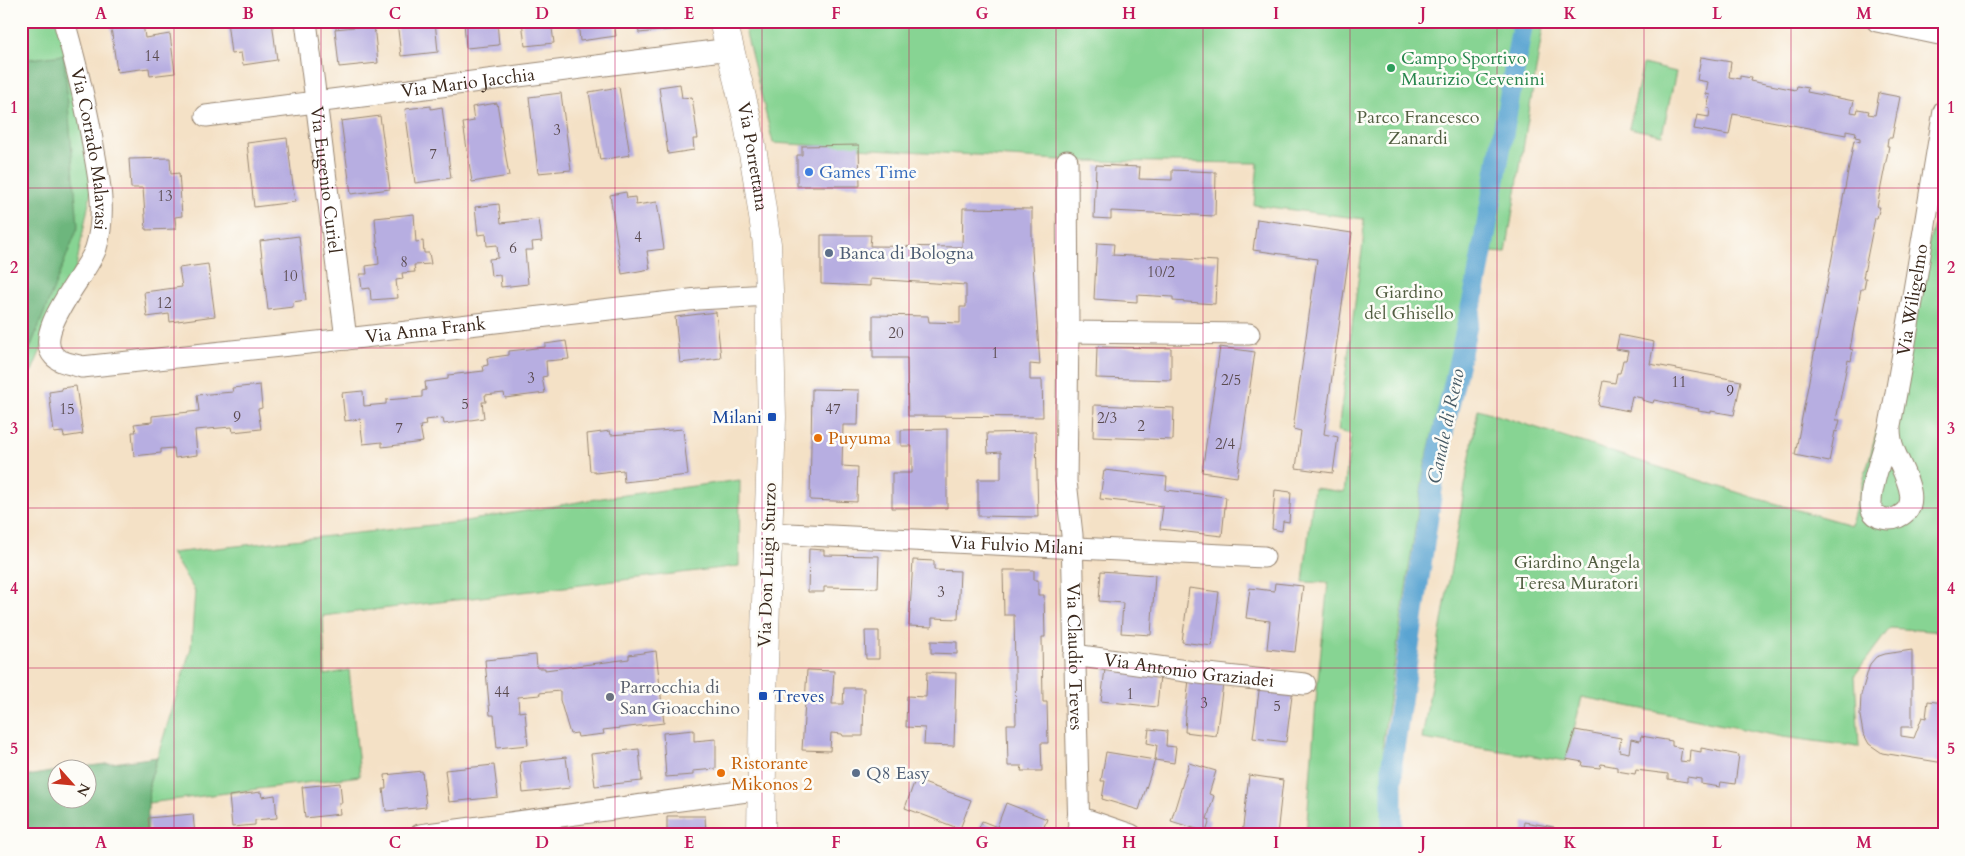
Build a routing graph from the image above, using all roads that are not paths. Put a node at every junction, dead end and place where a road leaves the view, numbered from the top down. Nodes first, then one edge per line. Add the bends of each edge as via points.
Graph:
1 (64, 21) edge
2 (306, 21) edge
3 (723, 21) edge
4 (1877, 21) edge
5 (1899, 23) edge
6 (1944, 35) edge
7 (730, 49) junction
8 (318, 102) junction
9 (1944, 111) edge
10 (206, 116) dead end
11 (1067, 161) dead end
12 (769, 295) junction
13 (1068, 332) junction
14 (1249, 334) dead end
15 (346, 339) junction
16 (82, 367) joint
17 (1890, 428) dead end
18 (768, 533) junction
19 (1072, 547) junction
20 (1264, 557) dead end
21 (1074, 655) junction
22 (1305, 684) dead end
23 (762, 789) junction
24 (1078, 826) edge
25 (420, 835) edge
26 (761, 835) edge
27 (1131, 835) edge

1 - 16 street, Via Corrado Malavasi via 86,106 101,189 102,220 96,250 62,304 50,330 48,345 60,360
2 - 8 street, Via Eugenio Curiel
3 - 7 main road, Via Porrettana
4 - 5 street
5 - 6 street
7 - 8 street, Via Mario Jacchia
7 - 12 main road, Via Porrettana via 747,118 759,189 767,244
8 - 10 street, Via Mario Jacchia
8 - 15 street, Via Eugenio Curiel
9 - 17 street, Via Wiligelmo
11 - 13 street, Via Claudio Treves
12 - 15 street, Via Anna Frank via 698,299
12 - 18 main road, Via Don Luigi Sturzo via 772,417
13 - 14 street
13 - 19 street, Via Claudio Treves via 1066,480
15 - 16 street, Via Anna Frank
18 - 19 street, Via Fulvio Milani
18 - 23 main road, Via Don Luigi Sturzo
19 - 20 street, Via Fulvio Milani
19 - 21 street, Via Claudio Treves
21 - 22 street, Via Antonio Graziadei
21 - 24 street, Via Claudio Treves
23 - 25 street
23 - 26 main road, Via Don Luigi Sturzo
24 - 27 street

